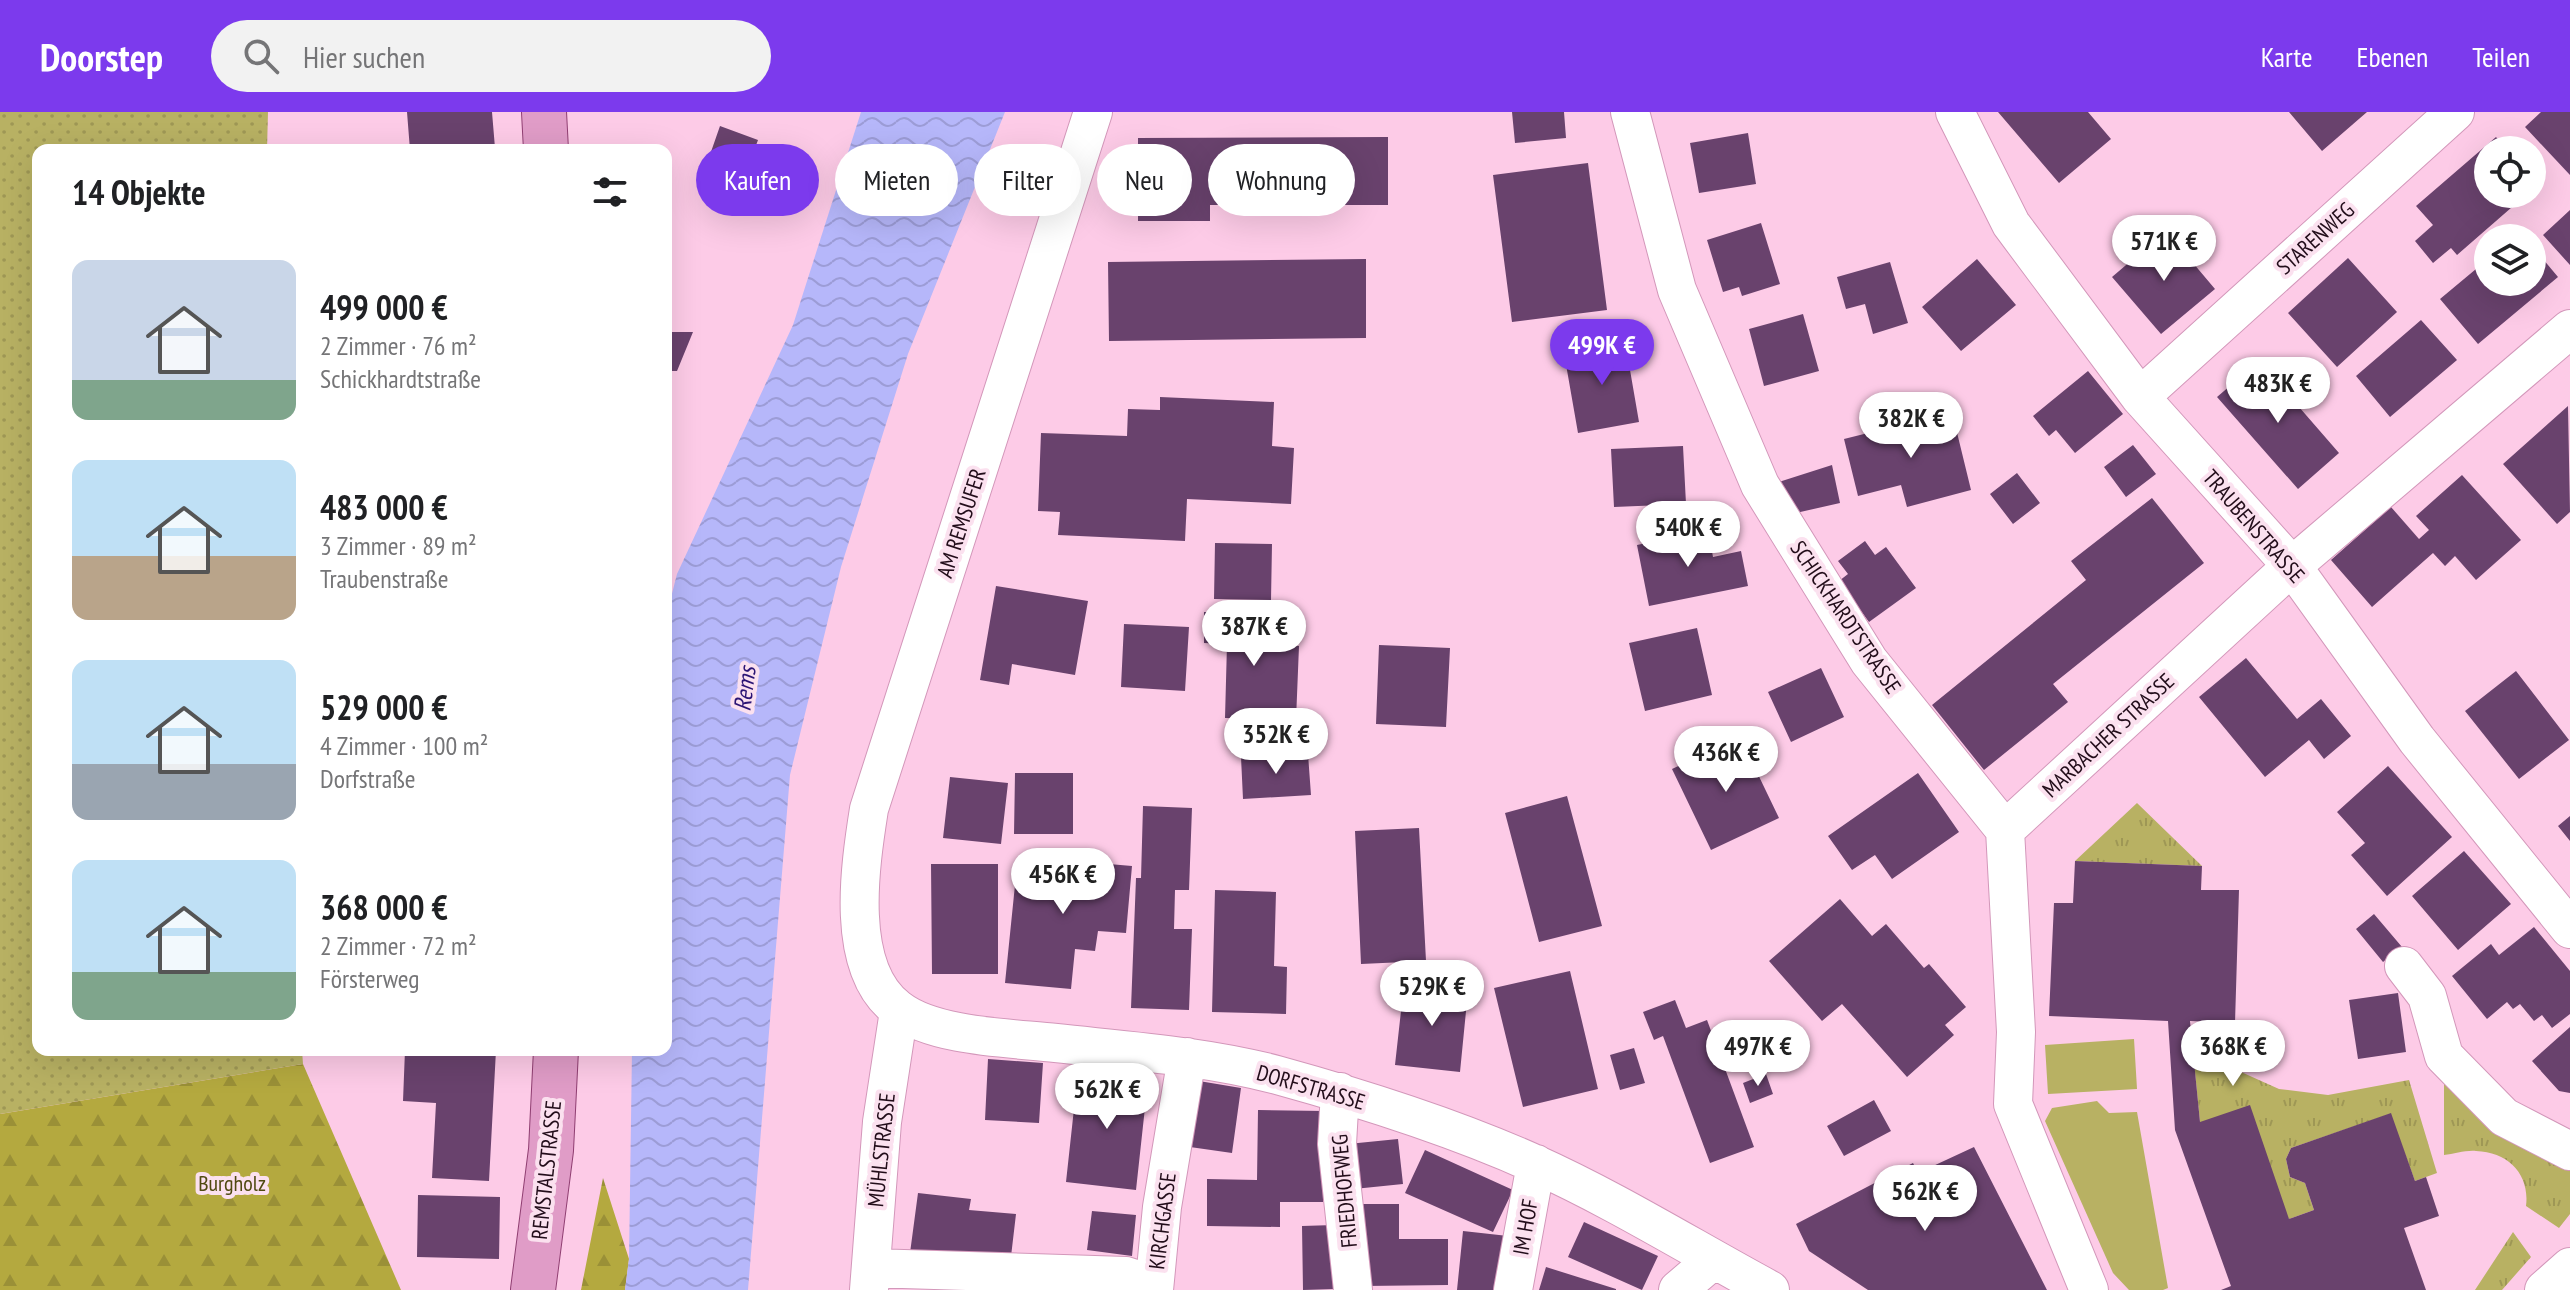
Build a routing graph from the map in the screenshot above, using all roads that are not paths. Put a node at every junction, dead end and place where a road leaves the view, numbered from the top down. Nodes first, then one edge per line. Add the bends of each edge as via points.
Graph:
1 (544, 112) edge
2 (1093, 112) edge
3 (1630, 112) edge
4 (1955, 112) edge
5 (2455, 112) edge
6 (546, 144) edge
7 (2570, 329) edge
8 (2140, 397) junction
9 (2292, 566) junction
10 (2005, 830) junction
11 (2570, 929) edge
12 (2404, 966) dead end
13 (899, 1011) junction
14 (556, 1056) edge
15 (1187, 1057) junction
16 (1340, 1092) junction
17 (2570, 1151) edge
18 (1536, 1164) junction
19 (1713, 1260) junction
20 (2570, 1267) edge
21 (870, 1279) edge
22 (1154, 1288) edge
23 (533, 1290) edge
24 (1353, 1290) edge
25 (1513, 1290) edge
26 (1678, 1290) edge
27 (1770, 1290) edge
28 (2089, 1290) edge
29 (2544, 1290) edge

1 - 6 main road
2 - 13 street, AM REMSUFER via 869,809 858,877 862,939 879,991
3 - 10 street, SCHICKHARDTSTRASSE via 1677,290 1760,485 1869,661
4 - 8 street, TRAUBENSTRASSE via 2011,224
5 - 8 street, STARENWEG
7 - 9 street, MARBACHER STRASSE
8 - 9 street, TRAUBENSTRASSE
9 - 10 street, MARBACHER STRASSE
9 - 11 street, TRAUBENSTRASSE via 2479,820
10 - 28 street via 2016,1032 2013,1104
12 - 17 street via 2427,996 2444,1056 2504,1117
13 - 15 street, DORFSTRASSE via 952,1032
13 - 21 street, MÜHLSTRASSE via 882,1122
14 - 23 main road, REMSTALSTRASSE via 551,1150
15 - 16 street, DORFSTRASSE
15 - 22 street, KIRCHGASSE
16 - 18 street, DORFSTRASSE
16 - 24 street, FRIEDHOFWEG via 1337,1144
18 - 19 street, DORFSTRASSE
18 - 25 street, IM HOF
19 - 26 street
19 - 27 street, DORFSTRASSE
20 - 29 street
21 - 22 street via 1126,1276

